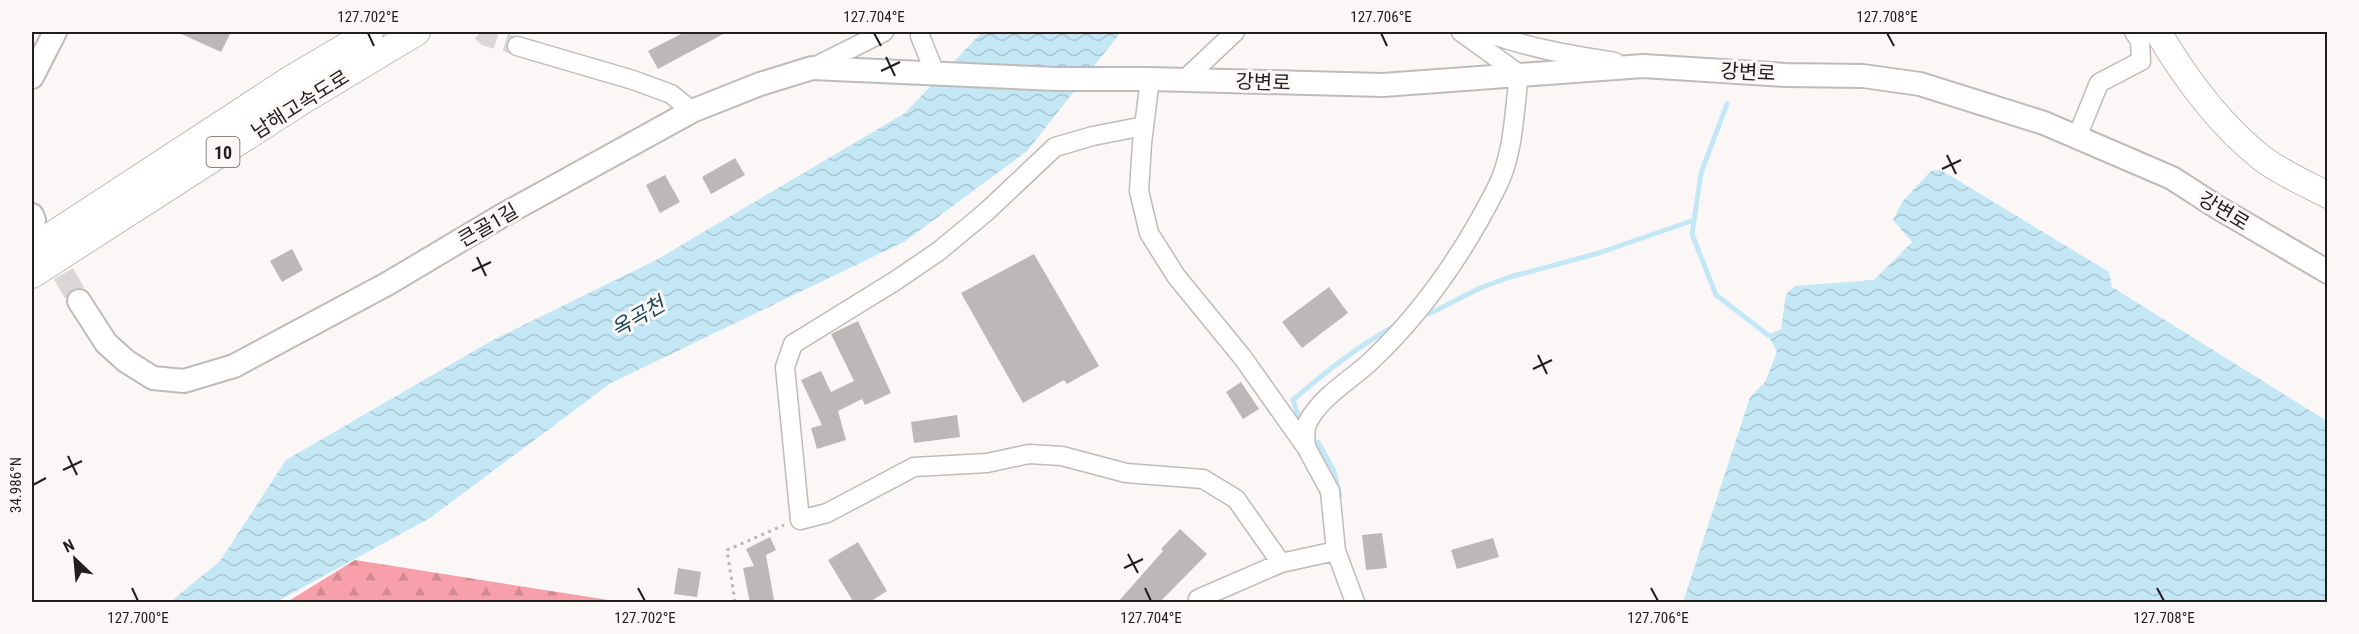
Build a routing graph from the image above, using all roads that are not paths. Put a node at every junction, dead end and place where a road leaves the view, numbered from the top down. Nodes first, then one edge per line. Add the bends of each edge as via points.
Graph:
1 (55, 32) edge
2 (370, 32) edge
3 (417, 32) edge
4 (884, 32) edge
5 (921, 32) edge
6 (1235, 32) edge
7 (1461, 32) edge
8 (1486, 32) edge
9 (2134, 32) edge
10 (2158, 32) edge
11 (2178, 32) edge
12 (517, 46) tunnel mouth
13 (1643, 66) junction
14 (812, 68) junction
15 (935, 73) junction
16 (1519, 74) junction
17 (32, 77) edge
18 (1150, 79) junction
19 (1184, 80) junction
20 (692, 111) junction
21 (1144, 126) junction
22 (2077, 138) junction
23 (2328, 176) edge
24 (2328, 195) edge
25 (32, 248) edge
26 (2328, 272) edge
27 (32, 275) edge
28 (79, 301) tunnel mouth
29 (1306, 447) junction
30 (1336, 551) junction
31 (1281, 563) junction
32 (1198, 599) dead end
33 (1355, 603) edge

1 - 17 main road
2 - 25 highway, 남해고속도로 / 10 via 279,86
3 - 27 highway, 남해고속도로 / 10
4 - 14 street
5 - 15 street
6 - 19 street
7 - 16 street
8 - 13 street via 1566,54
9 - 22 street via 2140,41 2141,61 2099,83
10 - 24 highway via 2234,133 2265,160
11 - 23 highway via 2252,132 2298,163
12 - 20 street via 671,94
13 - 16 main road, 강변로
13 - 22 main road, 강변로 via 1863,76 1920,84 2044,123
14 - 15 main road, 큰골1길
14 - 20 main road, 큰골1길
15 - 18 main road, 강변로
16 - 19 main road, 강변로 via 1383,86
16 - 29 street via 1508,162 1476,225 1430,298 1371,362 1334,392 1309,420
18 - 19 main road, 강변로
18 - 21 street
20 - 28 main road, 큰골1길 via 234,366 184,381 153,378 126,362 106,343
21 - 29 street via 1139,191 1149,233 1176,276 1243,358
21 - 31 street via 1055,147 939,251 793,344 785,368 800,520 827,513 914,467 987,464 1029,454 1062,456 1126,473 1203,479 1236,499
22 - 26 main road, 강변로 via 2172,178
29 - 30 street via 1330,491
30 - 31 street
30 - 33 street
31 - 32 street

